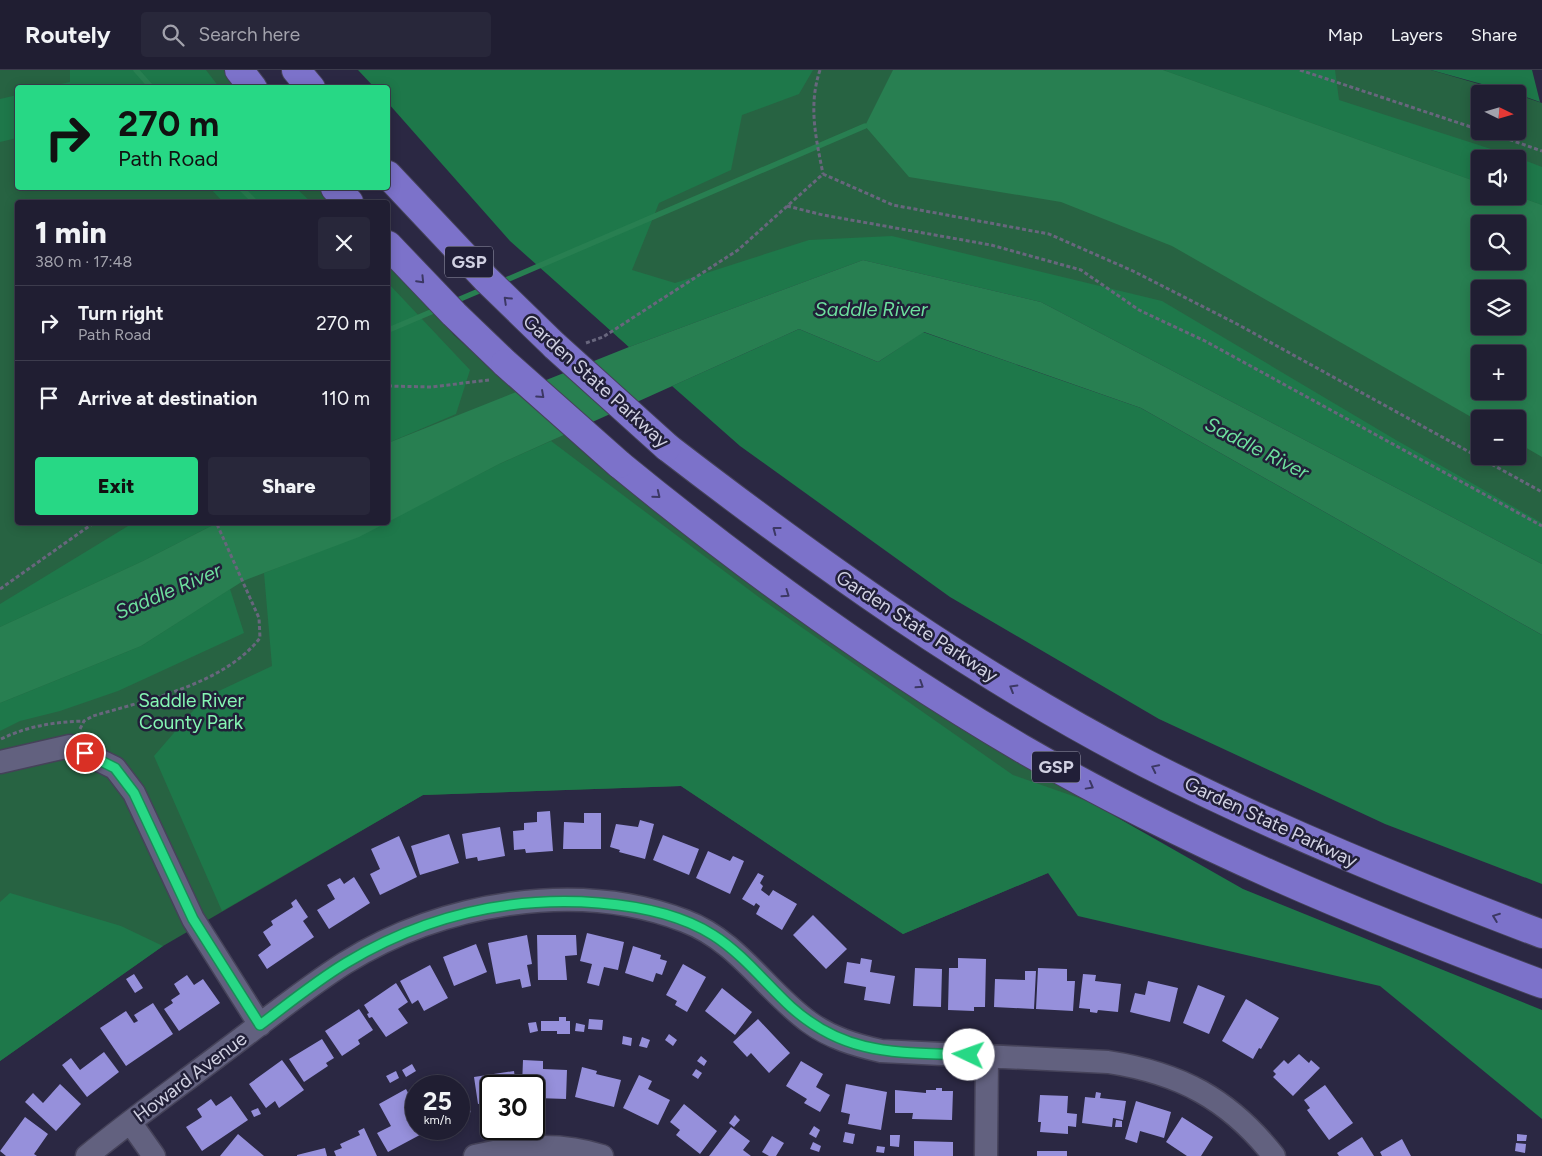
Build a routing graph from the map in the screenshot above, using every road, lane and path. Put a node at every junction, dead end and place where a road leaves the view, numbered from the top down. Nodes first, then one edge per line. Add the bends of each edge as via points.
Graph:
1 (238, 70) edge
2 (296, 70) edge
3 (820, 70) edge
4 (1300, 70) edge
5 (250, 85) edge
6 (308, 85) edge
7 (1471, 127) edge
8 (1511, 140) edge
9 (1542, 151) edge
10 (822, 174) junction
11 (390, 177) edge
12 (337, 190) edge
13 (347, 200) edge
14 (787, 206) junction
15 (390, 247) edge
16 (585, 344) dead end
17 (500, 370) junction
18 (390, 386) edge
19 (1542, 492) edge
20 (91, 525) edge
21 (217, 525) edge
22 (1542, 526) edge
23 (0, 589) edge
24 (84, 721) junction
25 (0, 740) edge
26 (70, 746) junction
27 (0, 762) edge
28 (1542, 934) edge
29 (1542, 984) edge
30 (260, 1025) junction
31 (986, 1056) junction
32 (130, 1122) junction
33 (87, 1156) edge
34 (154, 1156) edge
35 (475, 1156) edge
36 (602, 1156) edge
37 (986, 1156) edge
38 (1274, 1156) edge

1 - 5 highway
2 - 6 highway
3 - 10 path via 812,105
4 - 7 path
8 - 9 path
10 - 14 path
10 - 19 path via 893,205 1049,234 1108,260 1237,324
28 -> 11 highway, Garden State Parkway / GSP, bridge via 1420,887 1240,810 1054,713 878,603 667,447 486,279
12 - 13 highway
14 - 16 path via 738,250 603,336
14 - 22 path via 991,245 1081,270 1139,310 1205,342
15 -> 17 highway, GSP via 454,314
17 - 18 path via 485,381 431,387
17 -> 29 highway, GSP, bridge via 682,515 816,616 1021,748 1118,801 1303,890 1400,931
20 - 23 path
21 - 24 path via 259,618 260,638 249,652 227,667 170,694
24 - 25 path via 39,725
24 - 26 path
26 - 27 street
26 - 30 street via 115,768 134,793 193,919
30 - 31 street, Howard Avenue via 345,963 389,939 434,921 475,910 524,902 566,900 616,904 686,921 734,950 809,1022 857,1046 881,1051
30 - 32 street, Howard Avenue
31 - 37 street
31 - 38 street, Howard Avenue via 1108,1062 1142,1067 1172,1077 1205,1093 1231,1111 1258,1135
32 - 33 street, Howard Avenue
32 - 34 street
35 - 36 street via 537,1146 568,1148

